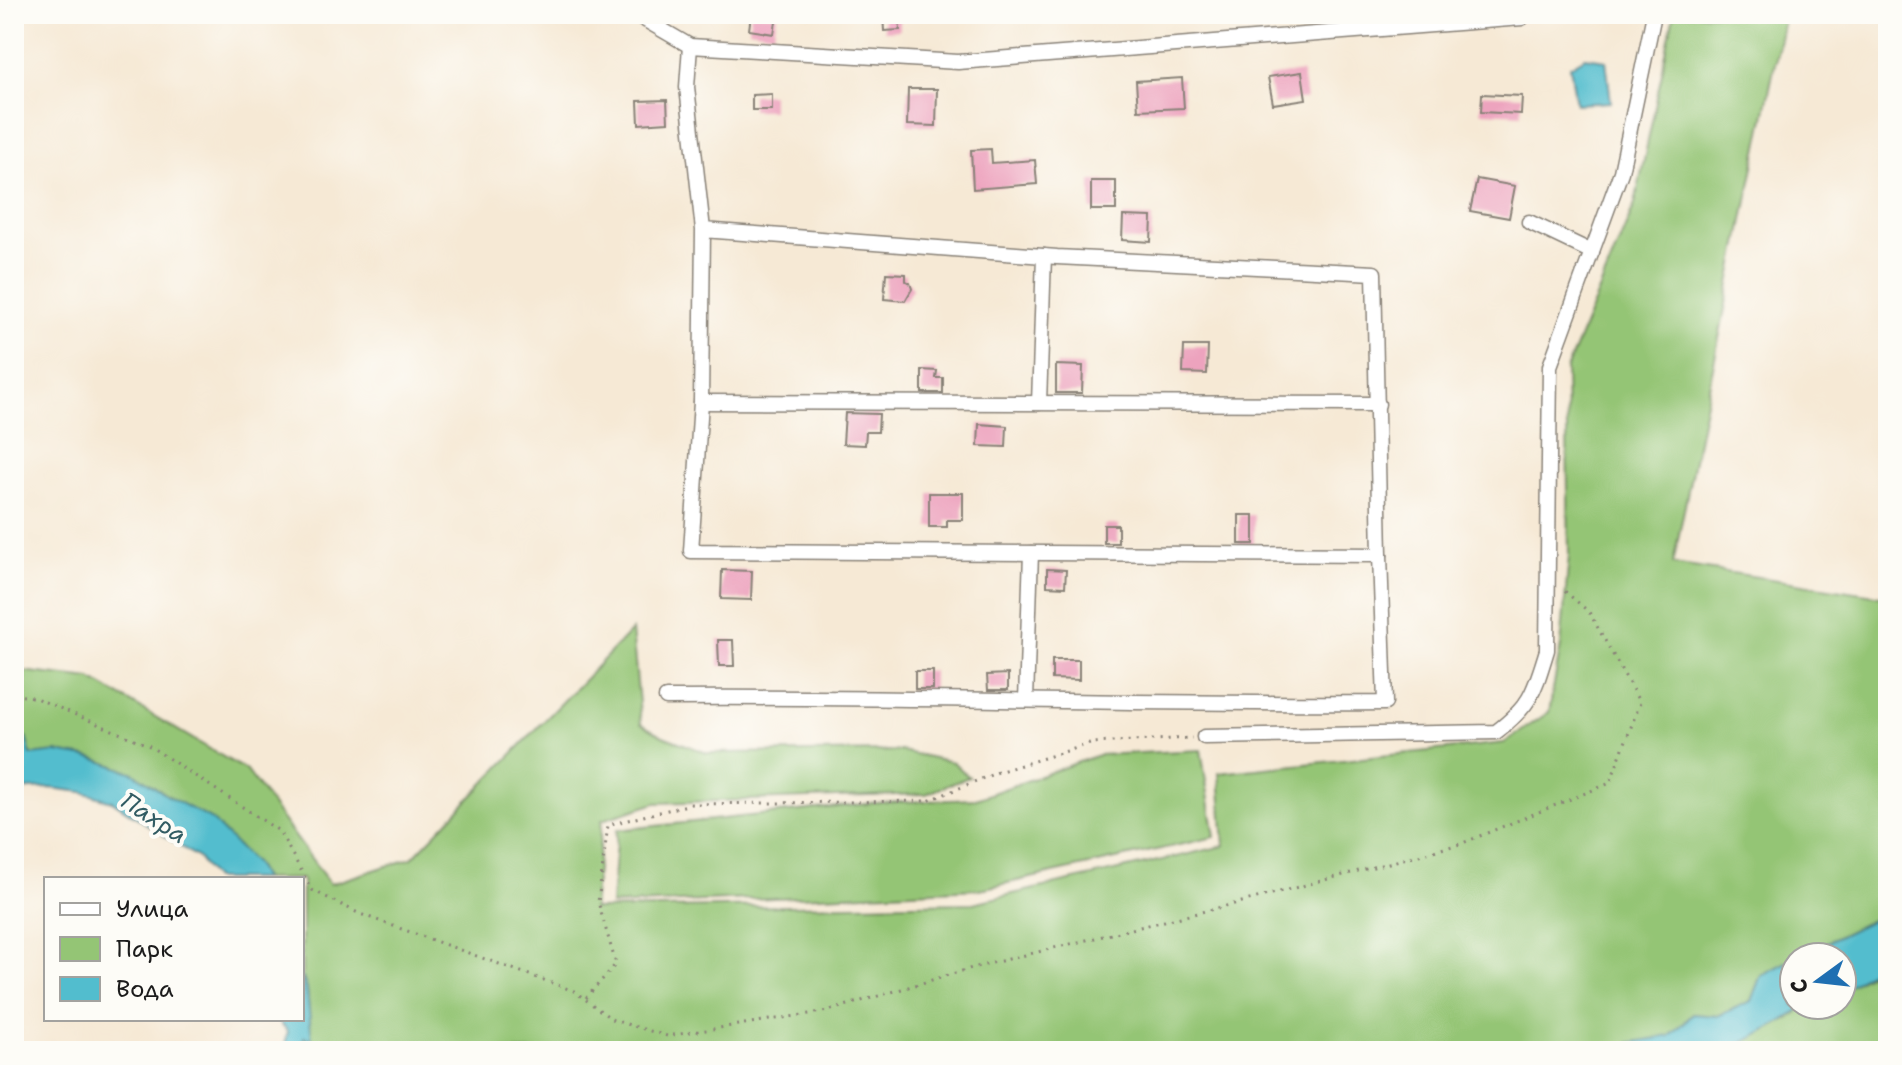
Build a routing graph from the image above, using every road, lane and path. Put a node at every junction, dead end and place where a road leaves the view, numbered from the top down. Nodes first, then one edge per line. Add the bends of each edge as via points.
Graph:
1 (635, 14) edge
2 (1525, 14) edge
3 (1654, 14) edge
4 (690, 46) junction
5 (1529, 222) dead end
6 (703, 230) junction
7 (1592, 252) junction
8 (1044, 256) junction
9 (701, 402) junction
10 (1039, 403) junction
11 (1378, 404) junction
12 (1031, 553) junction
13 (1380, 555) junction
14 (1549, 578) junction
15 (14, 695) edge
16 (666, 698) dead end
17 (1026, 700) junction
18 (1204, 737) joint
19 (585, 999) junction
20 (1888, 1046) edge
21 (1879, 1051) edge

1 - 4 street
2 - 4 street via 958,62
3 - 7 street via 1621,172
4 - 6 street via 687,87
5 - 7 street
6 - 8 street
6 - 9 street
7 - 14 street via 1550,366
8 - 10 street
8 - 11 street via 1374,273
9 - 10 street
9 - 12 street via 691,551
10 - 11 street
11 - 13 street
12 - 13 street
12 - 17 street
13 - 17 street via 1385,703
14 - 18 street via 1547,650 1534,693 1521,713 1496,732
14 - 19 path via 1589,612 1640,703 1610,783 1460,844 972,968 828,1011 667,1036 613,1020
15 - 19 path via 33,697 148,745 279,831 312,890 360,914
16 - 17 street
18 - 19 path via 1093,743 998,772 928,801 691,804 608,825 598,902 616,964
20 - 21 path

